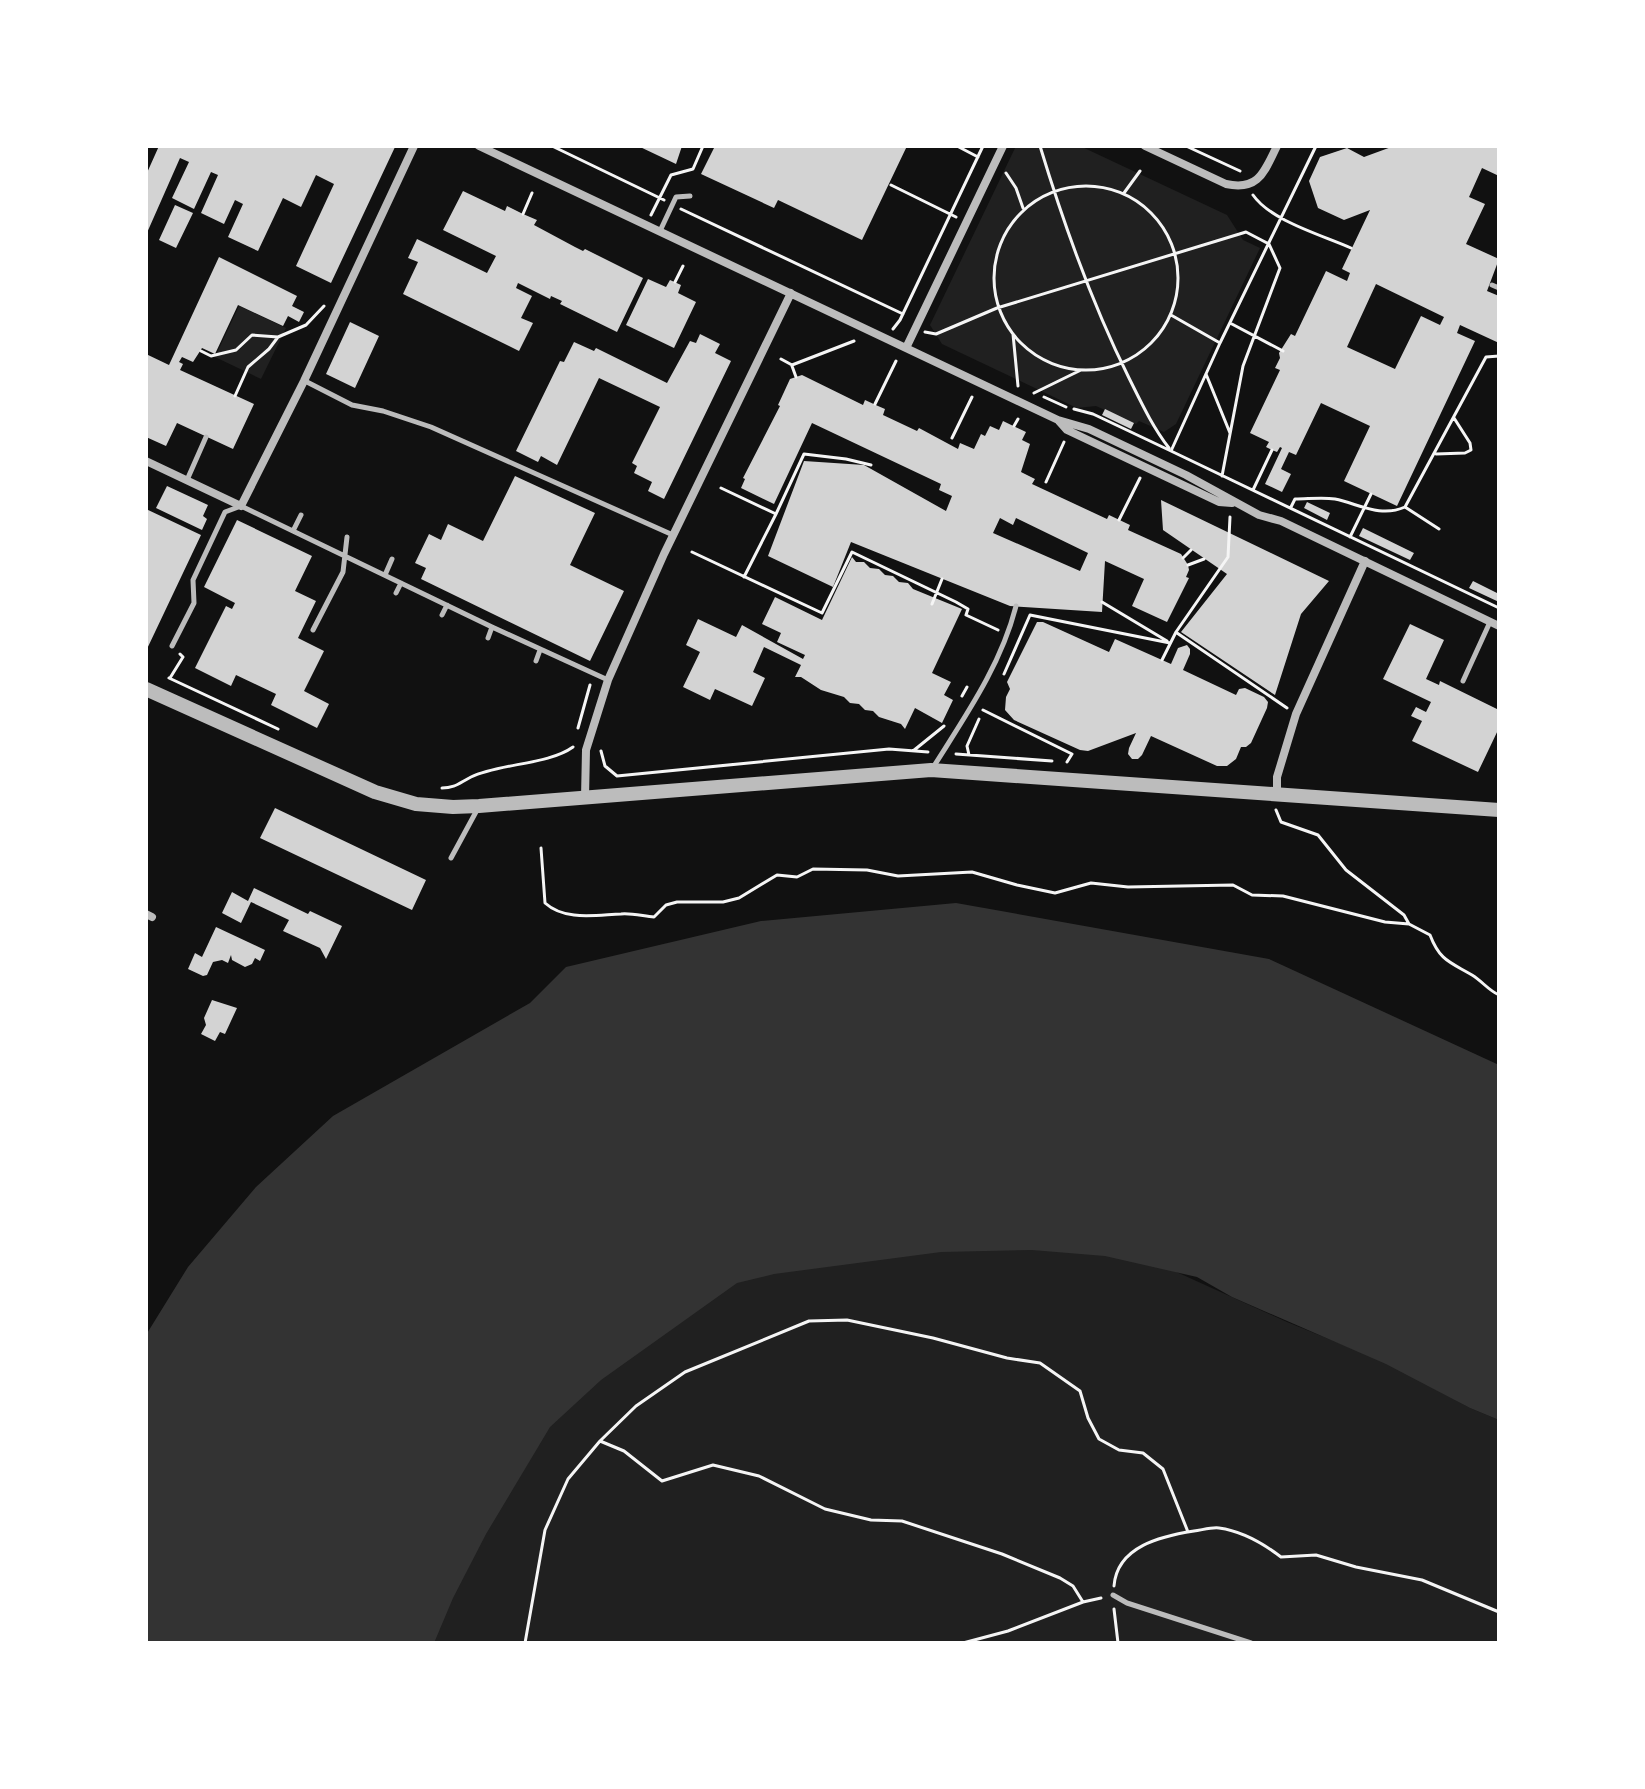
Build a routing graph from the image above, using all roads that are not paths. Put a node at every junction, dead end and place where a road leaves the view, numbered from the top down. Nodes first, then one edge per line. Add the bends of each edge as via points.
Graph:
1 (414, 146) edge
2 (479, 146) edge
3 (503, 146) edge
4 (1003, 146) edge
5 (1145, 146) edge
6 (1277, 146) edge
7 (499, 155) junction
8 (690, 196) dead end
9 (659, 231) junction
10 (1492, 285) dead end
11 (1499, 288) edge
12 (791, 293) junction
13 (906, 348) junction
14 (304, 381) junction
15 (206, 437) dead end
16 (146, 461) edge
17 (187, 480) junction
18 (241, 506) junction
19 (301, 515) dead end
20 (293, 531) junction
21 (673, 535) junction
22 (347, 537) dead end
23 (345, 556) junction
24 (392, 559) dead end
25 (1365, 561) junction
26 (385, 575) junction
27 (401, 583) junction
28 (396, 593) dead end
29 (447, 605) junction
30 (1016, 606) dead end
31 (442, 615) dead end
32 (1495, 624) edge
33 (492, 627) junction
34 (313, 630) dead end
35 (488, 638) dead end
36 (172, 646) road end
37 (540, 650) junction
38 (536, 661) dead end
39 (608, 680) junction
40 (1463, 681) dead end
41 (151, 692) edge
42 (931, 770) junction
43 (1276, 796) junction
44 (585, 798) junction
45 (479, 806) junction
46 (1499, 810) edge
47 (451, 858) dead end
48 (1113, 1595) road end
49 (1251, 1643) edge

1 - 14 street
2 - 7 street
3 - 7 lane
4 - 13 street
5 - 6 street via 1226,184 1247,186 1263,175
7 - 9 street
8 - 9 lane via 676,197
9 - 12 street
10 - 11 lane
12 - 13 street
12 - 21 street
13 - 25 street via 1219,502 1281,521
14 - 18 street
14 - 21 lane via 352,405 431,427
15 - 17 lane
16 - 17 street
17 - 18 street
18 - 20 lane
18 - 36 lane via 225,512 193,580 194,603
19 - 20 lane
20 - 23 lane
21 - 39 street
22 - 23 lane
23 - 26 lane
23 - 34 lane via 343,572
24 - 26 lane
25 - 32 street
25 - 43 street via 1296,714
26 - 27 lane
27 - 28 lane
27 - 29 lane
29 - 31 lane
29 - 33 lane
30 - 42 lane via 1009,633
32 - 40 lane
33 - 35 lane
33 - 37 lane
37 - 38 lane
37 - 39 lane
39 - 44 street via 586,750
41 - 45 street via 375,792 416,804
42 - 43 street
42 - 44 street
43 - 46 street
44 - 45 street
45 - 47 lane
48 - 49 lane

